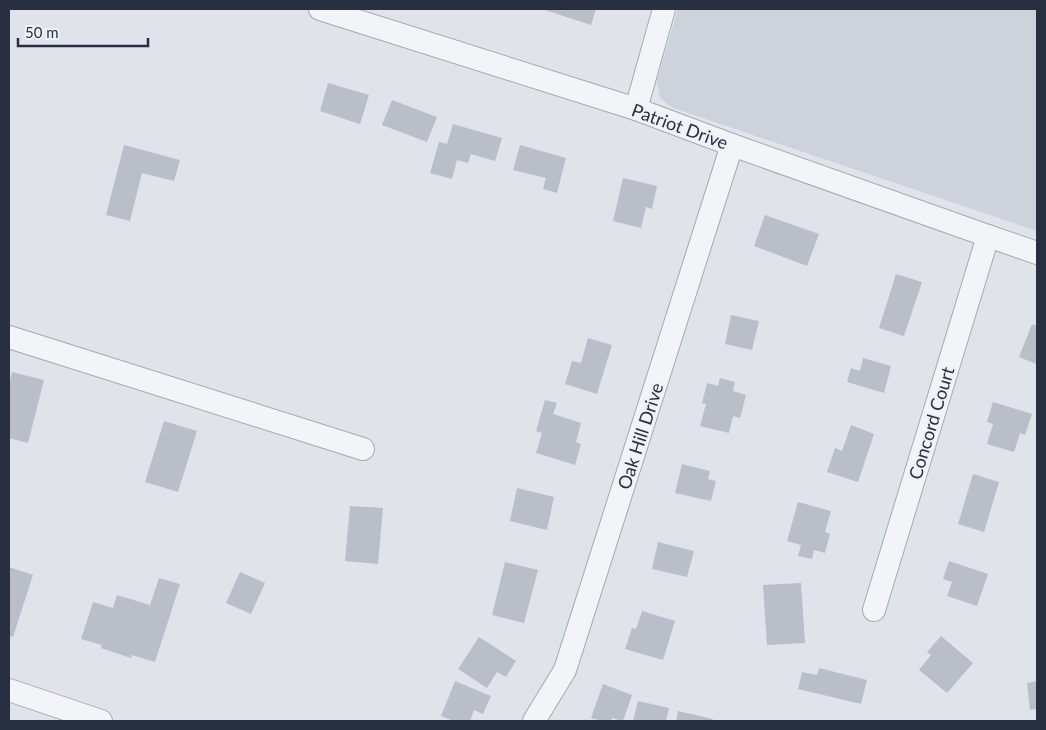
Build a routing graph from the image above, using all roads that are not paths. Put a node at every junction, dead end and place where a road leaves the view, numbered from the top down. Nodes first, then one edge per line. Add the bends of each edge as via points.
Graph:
1 (320, 9) edge
2 (664, 9) edge
3 (636, 109) junction
4 (732, 145) junction
5 (988, 236) junction
6 (1037, 252) edge
7 (9, 336) edge
8 (363, 449) dead end
9 (874, 610) dead end
10 (9, 690) edge
11 (101, 721) edge
12 (534, 721) edge

1 - 3 street, Patriot Drive
2 - 3 street
3 - 4 street, Patriot Drive
4 - 5 street, Patriot Drive
4 - 12 street, Oak Hill Drive via 565,670
5 - 6 street, Patriot Drive
5 - 9 street, Concord Court
7 - 8 street
10 - 11 street

